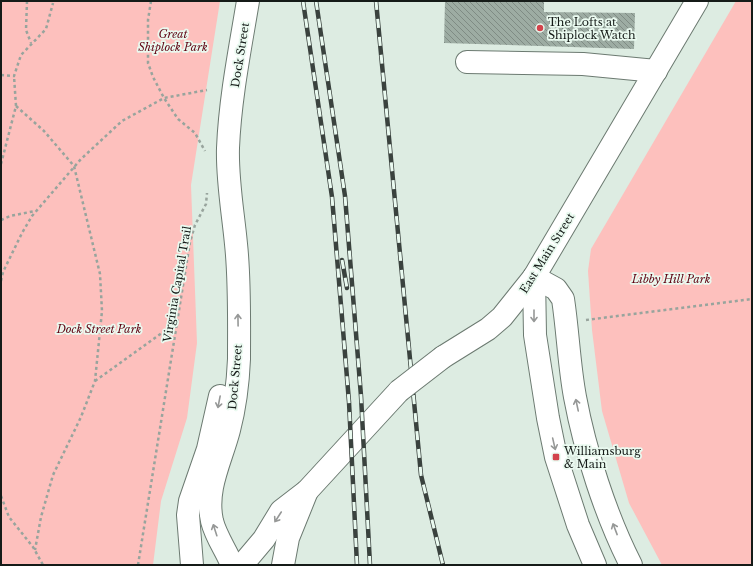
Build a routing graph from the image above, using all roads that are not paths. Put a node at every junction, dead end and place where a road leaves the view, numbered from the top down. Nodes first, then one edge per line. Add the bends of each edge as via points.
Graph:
1 (248, 1) edge
2 (697, 1) edge
3 (467, 62) dead end
4 (656, 71) junction
5 (228, 181) junction
6 (534, 277) junction
7 (306, 491) junction
8 (192, 565) edge
9 (232, 565) edge
10 (242, 565) edge
11 (283, 565) edge
12 (595, 565) edge
13 (631, 565) edge

1 - 5 main road, Dock Street via 229,125
2 - 4 main road, East Main Street
3 - 4 main road via 583,64
4 - 6 main road, East Main Street
5 -> 8 main road, Dock Street via 223,243 224,352 221,394 208,449 190,501 188,514
9 -> 5 main road, Dock Street via 216,535 210,509 212,485 229,432 238,373 236,245
6 - 7 main road, East Main Street, bridge via 502,318 443,357 399,392
6 -> 12 main road via 535,335 556,456 578,525
13 -> 6 main road via 606,505 578,414 563,300 556,289
7 -> 10 main road, East Main Street via 281,511 264,539
7 - 11 main road, East Main Street via 288,538

